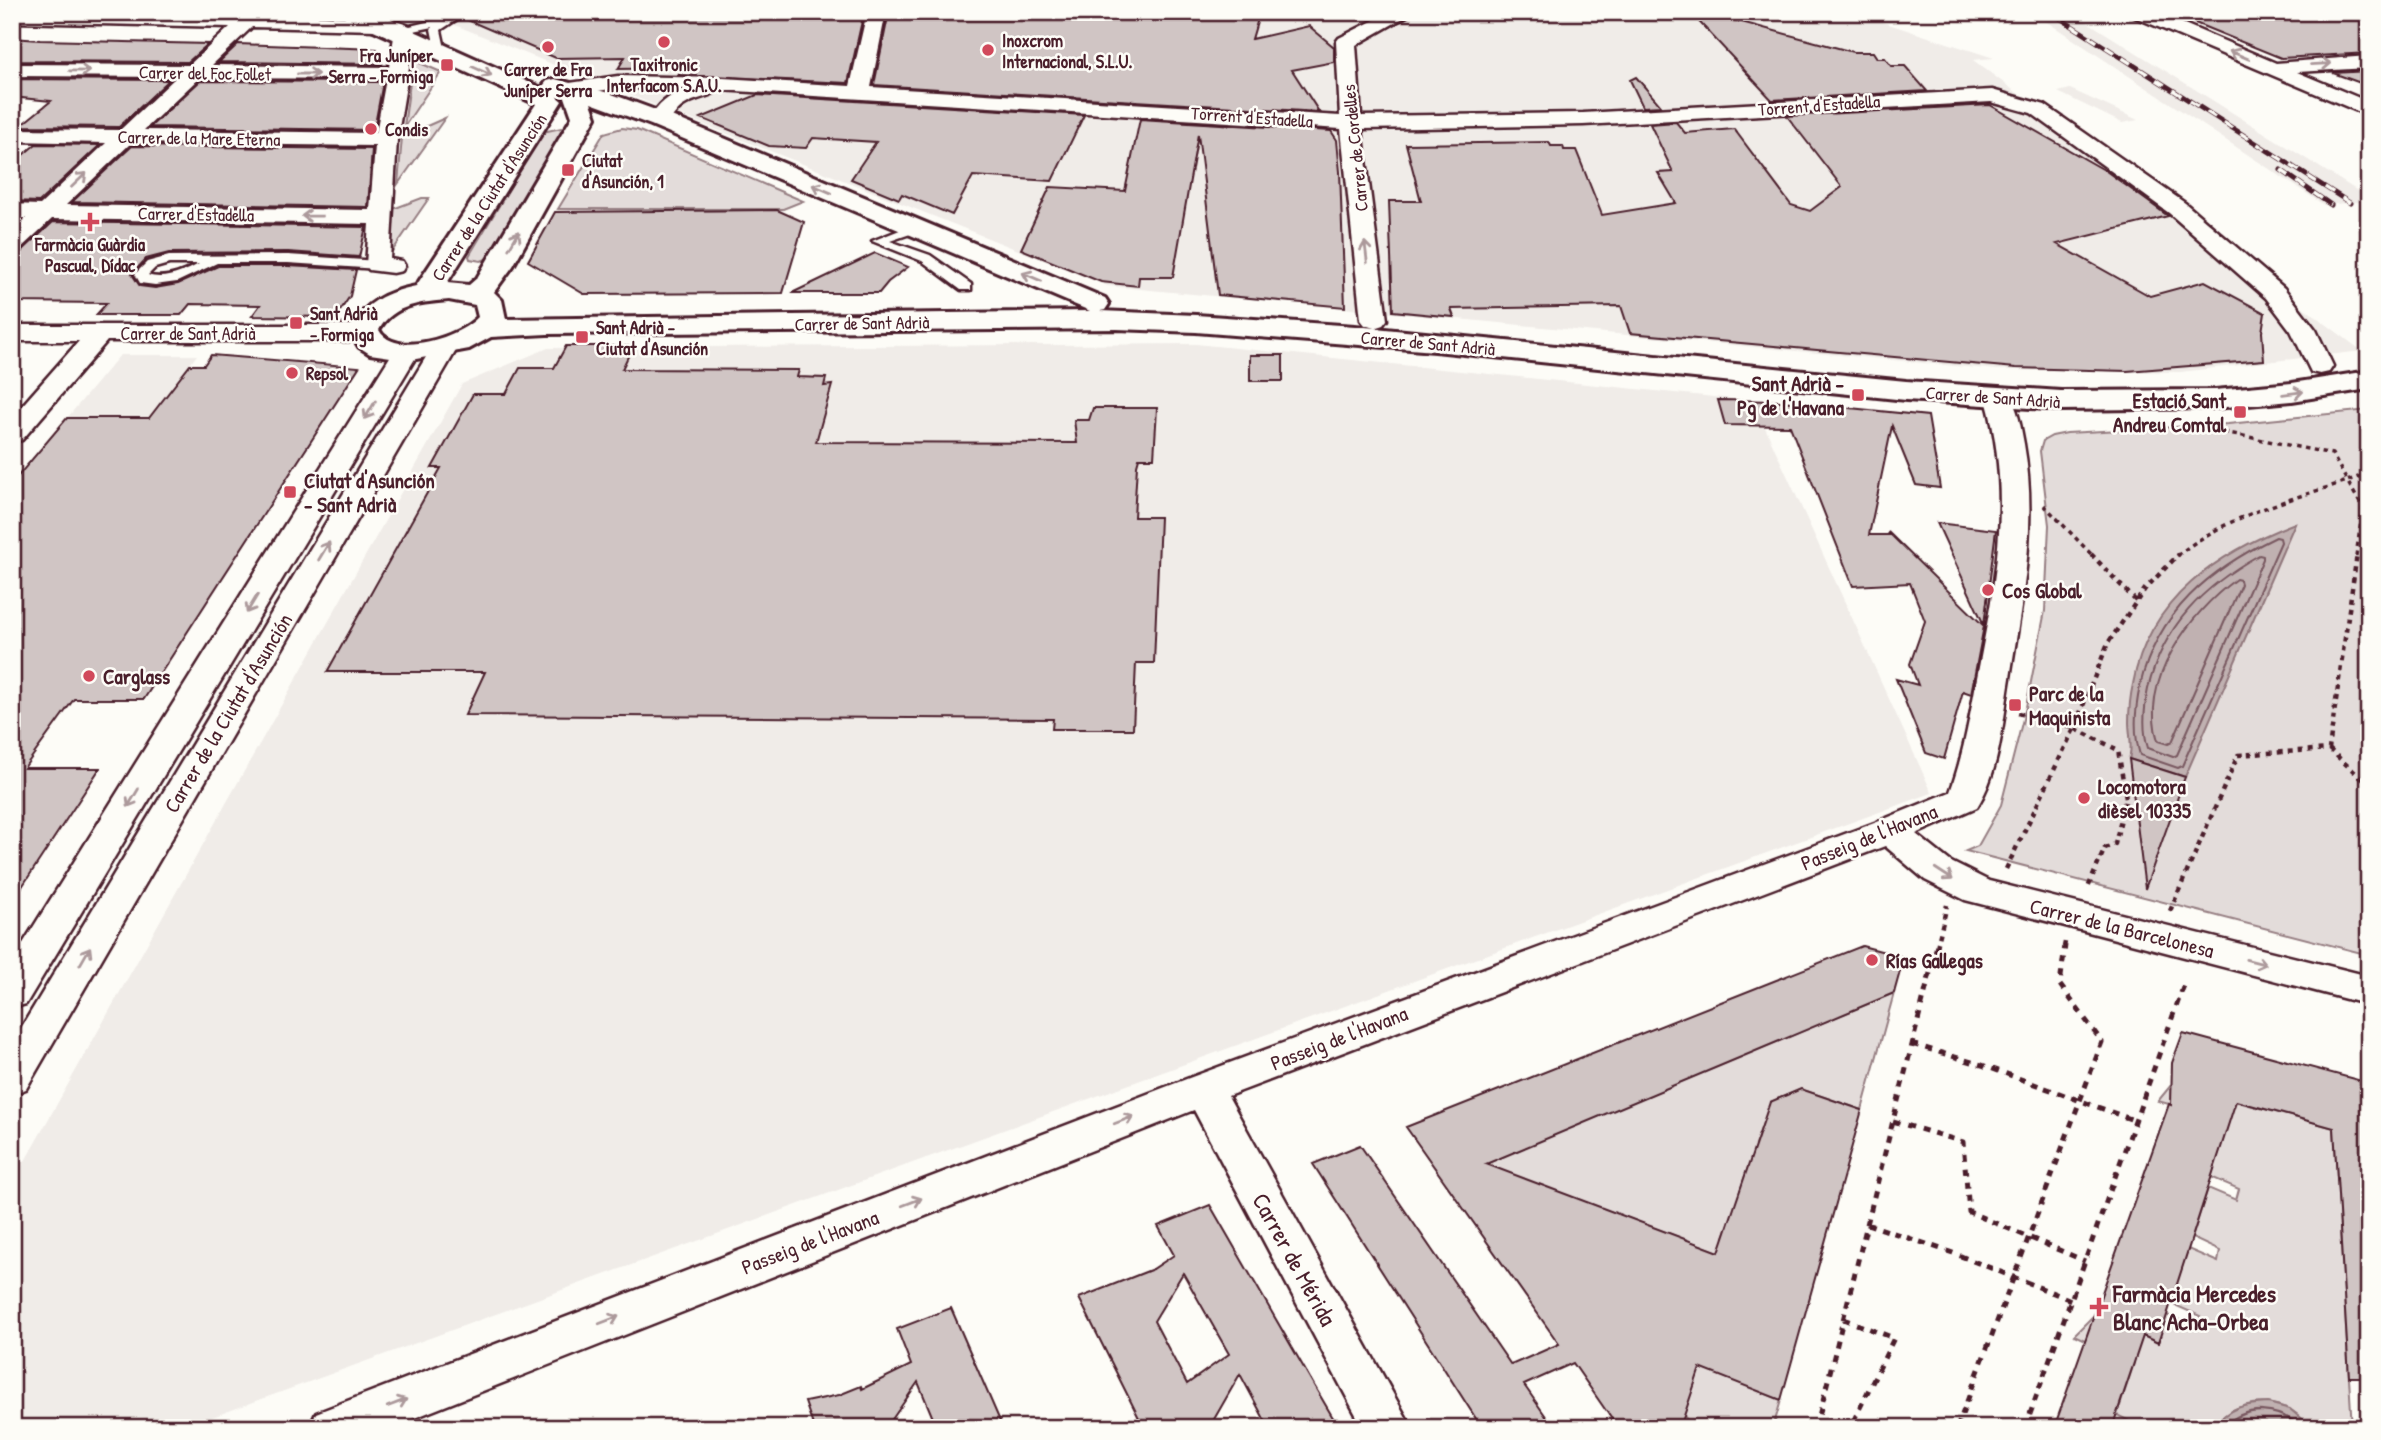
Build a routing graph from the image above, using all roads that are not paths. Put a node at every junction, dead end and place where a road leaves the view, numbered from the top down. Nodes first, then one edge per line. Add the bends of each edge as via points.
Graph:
1 (397, 12) edge
2 (463, 12) edge
3 (877, 12) edge
4 (1405, 12) edge
5 (2139, 12) edge
6 (12, 16) edge
7 (362, 17) edge
8 (249, 19) junction
9 (436, 25) junction
10 (404, 37) junction
11 (441, 53) junction
12 (2369, 62) edge
13 (12, 70) edge
14 (2274, 70) junction
15 (190, 73) junction
16 (397, 73) junction
17 (723, 84) junction
18 (557, 93) junction
19 (859, 93) junction
20 (2369, 110) edge
21 (660, 120) junction
22 (1351, 123) junction
23 (12, 135) edge
24 (123, 137) junction
25 (386, 140) junction
26 (12, 211) edge
27 (46, 212) junction
28 (380, 217) junction
29 (915, 228) junction
30 (12, 244) edge
31 (214, 260) dead end
32 (386, 266) joint
33 (966, 287) dead end
34 (427, 292) junction
35 (1095, 304) junction
36 (483, 309) junction
37 (1374, 320) junction
38 (12, 333) edge
39 (100, 333) junction
40 (364, 333) junction
41 (445, 348) junction
42 (406, 352) junction
43 (2369, 357) edge
44 (2320, 366) junction
45 (2369, 380) edge
46 (1995, 388) junction
47 (12, 434) edge
48 (1890, 831) junction
49 (2369, 991) edge
50 (12, 995) edge
51 (62, 995) junction
52 (12, 1078) edge
53 (1203, 1089) junction
54 (333, 1428) edge
55 (1388, 1428) edge

1 - 9 street
2 - 9 lane
3 - 19 street
4 - 22 street, Carrer de Cordelles via 1346,41
14 -> 5 street
6 - 8 street
7 - 8 street
7 - 9 lane via 374,15 409,29
7 - 10 street
8 - 15 street
9 - 11 lane
9 - 18 street
10 - 11 street
10 - 16 street
11 -> 18 street
14 -> 12 street
13 -> 15 street, Carrer del Foc Follet
14 - 20 street
15 -> 16 street, Carrer del Foc Follet
15 - 24 street
16 - 25 street
17 - 18 street, Torrent d'Estadella via 618,82
17 - 19 street, Torrent d'Estadella
17 - 21 street via 685,96 664,110
18 - 21 street via 601,98
18 - 34 street, Carrer de la Ciutat d'Asunción
36 -> 18 street, Carrer de la Ciutat d'Asunción via 487,284 584,117
19 - 22 street, Torrent d'Estadella
29 -> 21 street
37 -> 22 street, Carrer de Cordelles
22 - 44 street, Torrent d'Estadella via 1583,119 1976,95 2038,109 2177,208 2275,293 2303,330
23 - 24 street, Carrer de la Mare Eterna
24 - 25 street, Carrer de la Mare Eterna
27 -> 24 street
25 - 28 street
26 - 27 street, Carrer d'Estadella
28 -> 27 street, Carrer d'Estadella
27 - 30 street
28 - 32 street
29 - 33 lane via 878,241 926,258
35 -> 29 street
31 - 32 lane
34 - 36 street via 449,291
34 - 40 street via 381,308 368,318
35 - 36 street, Carrer de Sant Adrià
35 - 37 street, Carrer de Sant Adrià
36 - 41 street via 469,339
36 - 46 street, Carrer de Sant Adrià via 547,325 1192,323
37 - 46 street, Carrer de Sant Adrià
38 - 39 street, Carrer de Sant Adrià
39 - 40 street, Carrer de Sant Adrià
39 - 47 street
40 - 42 street via 381,347
41 - 42 street
51 -> 41 street, Carrer de la Ciutat d'Asunción
42 -> 50 street, Carrer de la Ciutat d'Asunción
43 - 44 street, Carrer de Sant Adrià
44 - 46 street, Carrer de Sant Adrià via 2197,382
46 -> 45 street, Carrer de Sant Adrià via 2103,403 2225,401
46 - 48 street, Passeig de l'Havana via 2013,449 2016,534 1979,764 1965,799
48 -> 49 street, Carrer de la Barcelonesa via 1938,871 1978,891
48 - 53 street, Passeig de l'Havana
50 - 51 street
51 - 52 street, Carrer de la Ciutat d'Asunción
54 -> 53 street, Passeig de l'Havana
53 - 55 street, Carrer de Mérida

